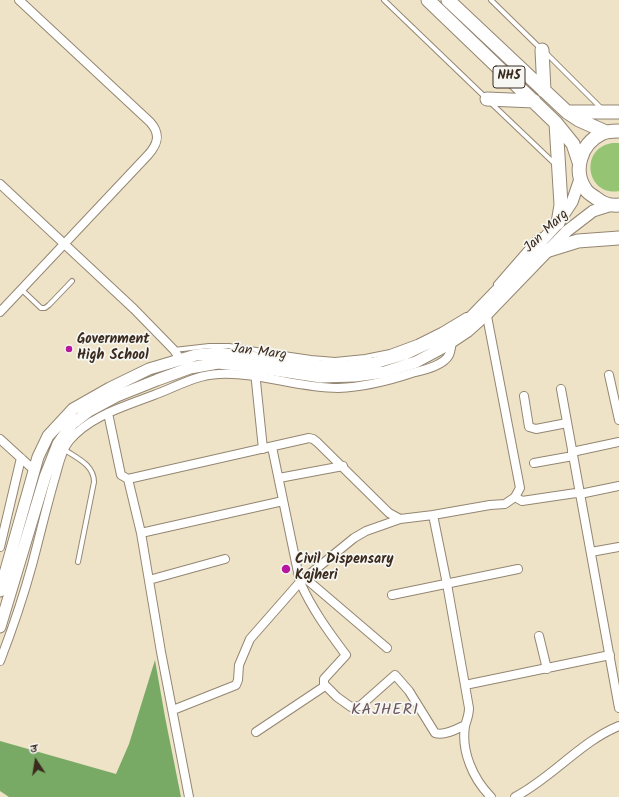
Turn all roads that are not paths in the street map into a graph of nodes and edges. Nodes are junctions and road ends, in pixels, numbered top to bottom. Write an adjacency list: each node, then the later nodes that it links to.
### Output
1 (19, 0): 23 (street)
2 (384, 0): 8 (lane)
3 (428, 0): 9 (highway, NH5 / NH5)
4 (448, 0): 7 (highway, NH5 / NH5)
5 (491, 0): 6 (lane)
6 (542, 50): 7 (highway); 11 (lane)
7 (544, 91): 10 (highway, NH5 / NH5)
8 (488, 99): 9 (highway); 17 (lane)
9 (534, 101): 13 (highway, NH5 / NH5)
10 (567, 112): 11 (highway); 15 (highway, NH5 / NH5)
11 (606, 112): 12 (highway)
12 (619, 112)
13 (556, 123): 16 (highway, NH5 / NH5); 17 (highway)
14 (619, 130): 15 (highway, NH5)
15 (606, 132): 16 (highway, NH5)
16 (579, 162): 18 (highway, NH5)
17 (558, 167): 21 (highway)
18 (580, 179): 20 (highway); 21 (main road, Jan Marg)
19 (0, 184): 23 (street)
20 (615, 205): 24 (main road, Jan Marg)
21 (554, 227): 27 (main road, Jan Marg)
22 (619, 238): 24 (highway)
23 (64, 245): 26 (street); 29 (street)
24 (549, 250): 27 (main road, Jan Marg)
25 (72, 281): 26 (lane)
26 (21, 290): 28 (street)
27 (483, 307): 29 (main road, Jan Marg); 30 (main road, Jan Marg); 51 (street)
28 (0, 312)
29 (177, 355): 46 (main road, Jan Marg)
30 (255, 371): 34 (street); 40 (street); 67 (main road, Jan Marg)
31 (609, 375): 35 (street)
32 (561, 389): 36 (street)
33 (524, 396): 36 (street)
34 (108, 413): 41 (street); 48 (street)
35 (619, 420)
36 (567, 423): 42 (street)
37 (0, 439): 43 (street)
38 (619, 442): 42 (street)
39 (272, 447): 40 (street); 45 (street); 47 (street)
40 (263, 449): 48 (street)
41 (64, 450): 60 (lane); 71 (street)
42 (573, 454): 44 (street); 50 (street)
43 (22, 458): 46 (street); 56 (street)
44 (534, 463)
45 (343, 466): 47 (street); 54 (street)
46 (34, 470): 65 (main road, Jan Marg)
47 (279, 478): 52 (street)
48 (128, 479): 55 (street)
49 (619, 486): 50 (street)
50 (580, 494): 51 (street); 58 (street)
51 (515, 497): 53 (street)
52 (283, 501): 55 (street); 63 (street)
53 (433, 515): 54 (street); 64 (street)
54 (400, 519): 63 (street)
55 (141, 533): 62 (street)
56 (0, 547)
57 (618, 547): 58 (street)
58 (591, 552): 70 (street)
59 (225, 559): 62 (street)
60 (78, 562)
61 (518, 569): 64 (street)
62 (149, 580): 76 (street)
63 (302, 580): 69 (street); 74 (street); 76 (street)
64 (447, 584): 66 (street); 73 (street)
65 (0, 591)
66 (392, 595)
67 (0, 627)
68 (539, 636): 72 (street)
69 (386, 648)
70 (610, 655): 72 (street); 75 (street)
71 (0, 661)
72 (546, 669): 73 (street)
73 (465, 685): 77 (street)
74 (325, 686): 77 (street); 79 (street)
75 (619, 708)
76 (173, 710): 80 (street)
77 (465, 725): 81 (street)
78 (619, 726): 82 (street)
79 (256, 732)
80 (189, 797)
81 (490, 797)
82 (516, 797)

